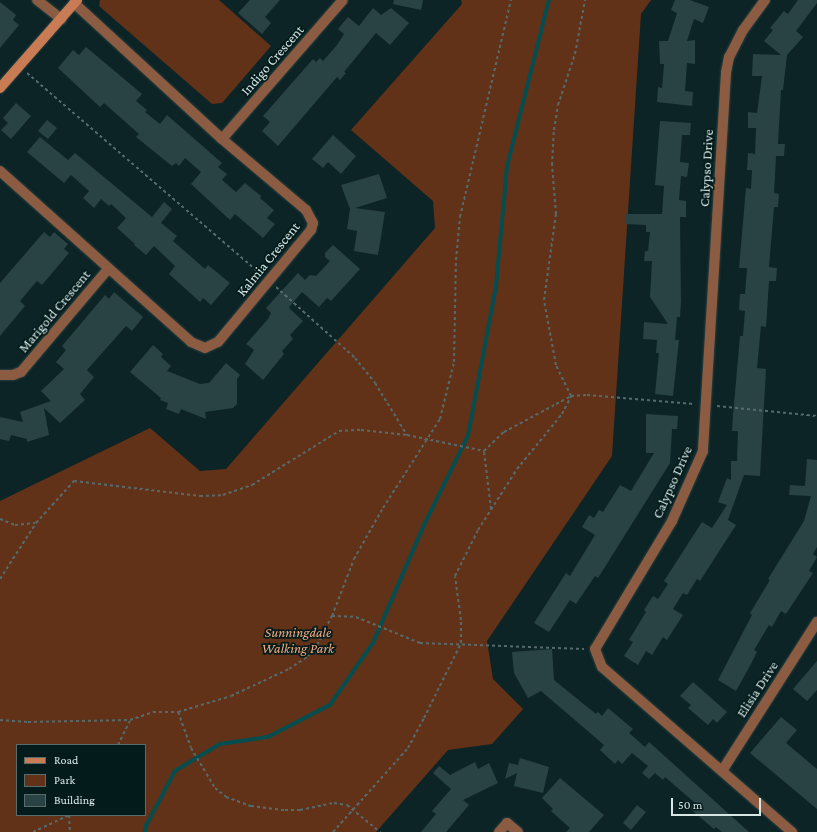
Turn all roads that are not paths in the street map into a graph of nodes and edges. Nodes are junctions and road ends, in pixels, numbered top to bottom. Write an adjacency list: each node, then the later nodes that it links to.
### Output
1 (37, 0): 5 (street)
2 (343, 0): 7 (street, Indigo Crescent)
3 (766, 0): 12 (street, Calypso Drive)
4 (76, 2): 5 (street); 7 (street, Kalmia Crescent)
5 (61, 19): 6 (street)
6 (0, 88)
7 (222, 139): 9 (street, Kalmia Crescent)
8 (0, 171): 9 (street, Kalmia Crescent)
9 (108, 269): 10 (street, Marigold Crescent)
10 (0, 375)
11 (817, 622): 12 (street, Elisia Drive)
12 (722, 771): 15 (street)
13 (499, 832): 14 (street)
14 (518, 832)
15 (792, 832)

